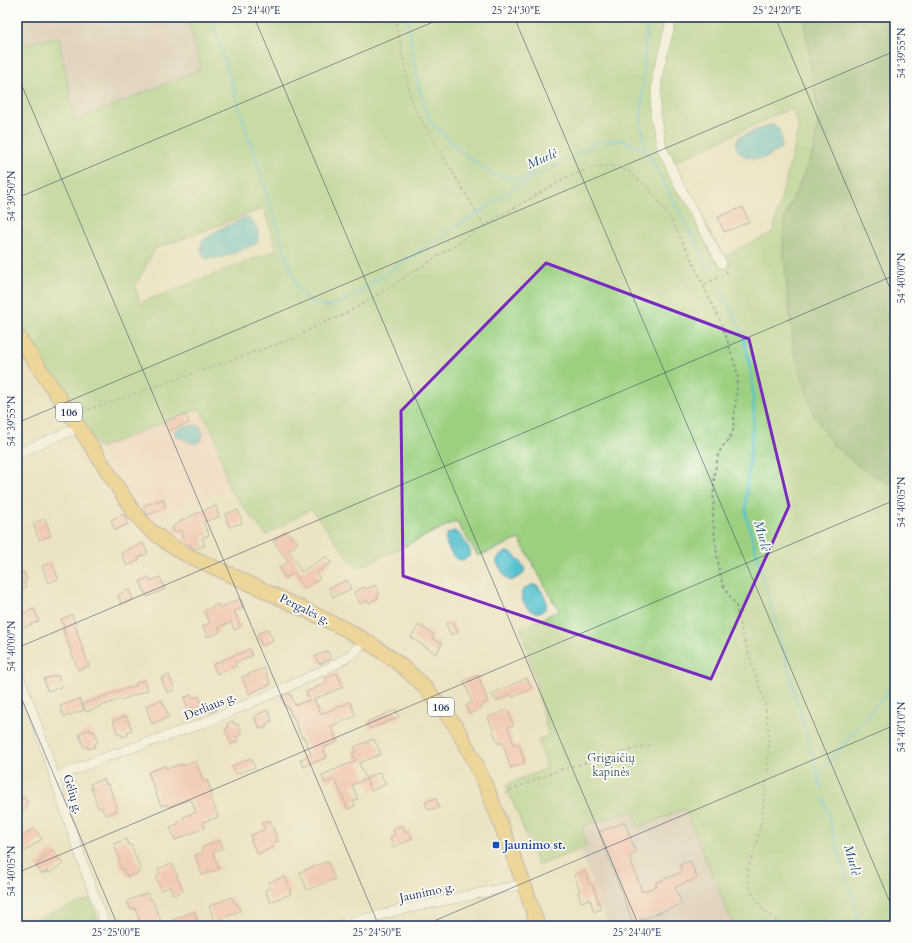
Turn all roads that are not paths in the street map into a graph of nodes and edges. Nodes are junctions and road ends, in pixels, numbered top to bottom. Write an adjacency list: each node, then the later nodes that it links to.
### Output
1 (672, 17): 2 (street)
2 (722, 264)
3 (17, 335): 4 (main road, Pergalės g. / 106)
4 (75, 421): 5 (street); 6 (main road, Pergalės g. / 106)
5 (17, 454)
6 (366, 641): 8 (street, Derliaus g.); 9 (main road, Pergalės g. / 106)
7 (17, 670): 8 (street, Gėlių g.)
8 (55, 778): 10 (street, Gėlių g.)
9 (524, 884): 11 (street, Jaunimo g.); 12 (main road, Pergalės g. / 106)
10 (106, 926)
11 (336, 926)
12 (538, 926)

